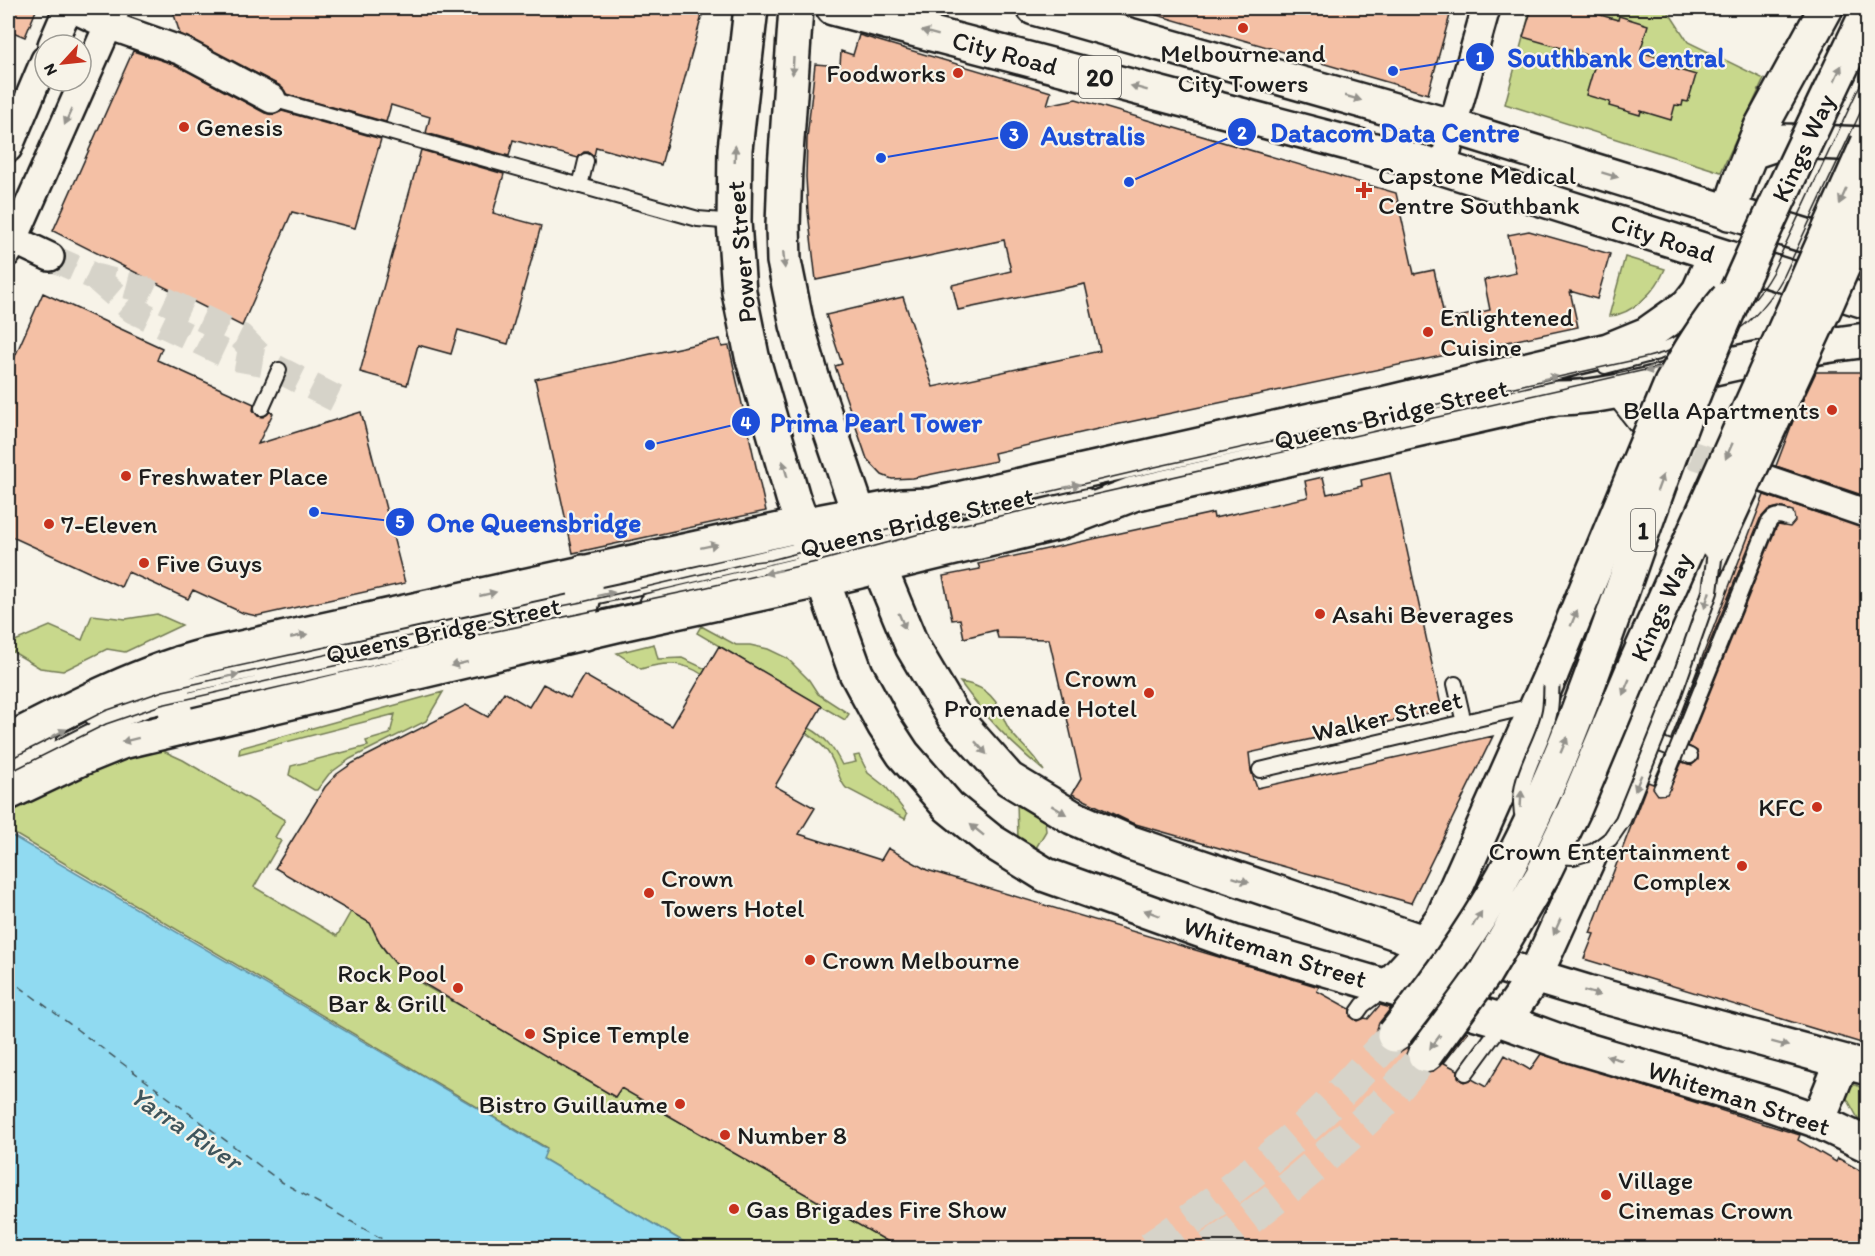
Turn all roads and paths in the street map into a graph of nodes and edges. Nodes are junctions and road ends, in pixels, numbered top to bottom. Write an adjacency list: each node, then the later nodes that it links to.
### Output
1 (70, 8): 9 (street); 10 (street)
2 (751, 8): 23 (main road, Power Street, one-way to 2)
3 (796, 8): 41 (main road, Power Street, one-way to 41)
4 (833, 8): 19 (main road, City Road / 20, one-way to 4)
5 (1034, 8): 14 (main road, City Road / 20, one-way to 14)
6 (1486, 8): 14 (street)
7 (1826, 8): 17 (main road, Kings Way)
8 (1868, 10): 27 (main road, Kings Way / 1, one-way to 8, bridge)
9 (112, 16): 12 (street); 24 (street, one-way to 24)
10 (58, 33)
11 (33, 85): 13 (street)
12 (272, 99): 20 (lane)
13 (14, 124): 16 (street)
14 (1454, 127): 19 (street); 22 (main road, City Road / 20, one-way to 22)
15 (1868, 143): 17 (main road); 65 (main road, Kings Way / 1, one-way to 65, bridge)
16 (8, 148)
17 (1752, 152): 22 (main road, Kings Way)
18 (586, 161): 20 (lane)
19 (1443, 168): 25 (main road, City Road / 20)
20 (580, 186): 23 (lane)
21 (1868, 209): 42 (main road, Kings Way, bridge)
22 (1729, 213): 25 (main road, Queens Bridge Street); 27 (main road, City Road / 20)
23 (734, 222): 43 (main road, Power Street, one-way to 23)
24 (10, 242): 28 (street)
25 (1715, 255): 27 (main road, City Road / 20); 41 (main road, Queens Bridge Street)
26 (1868, 255): 27 (main road, City Road / 20); 29 (main road)
27 (1767, 256): 29 (main road, City Road / 20); 36 (lane, Queens Bridge Street); 46 (main road, Kings Way, one-way to 27, bridge); 64 (main road, Kings Way / 1, one-way to 27, bridge)
28 (50, 257)
29 (1836, 293): 30 (main road, City Road / 20); 32 (main road)
30 (1868, 302)
31 (1868, 340): 32 (main road, Queens Bridge Street)
32 (1779, 354): 33 (main road, Queens Bridge Street)
33 (1710, 369): 36 (main road, Queens Bridge Street); 41 (lane, Queens Bridge Street, one-way to 41)
34 (279, 370): 37 (lane)
35 (1566, 374): 41 (lane, Queens Bridge Street, one-way to 35)
36 (1599, 381): 41 (main road, Queens Bridge Street)
37 (262, 408)
38 (1763, 478): 39 (street)
39 (1868, 514)
40 (1787, 518): 57 (lane, bridge)
41 (868, 541): 43 (main road, Queens Bridge Street); 43 (main road, Queens Bridge Street); 59 (main road, one-way to 59)
42 (1716, 543): 52 (lane, one-way to 52, bridge); 60 (main road, Kings Way, one-way to 60, bridge)
43 (813, 554): 44 (lane, Queens Bridge Street, one-way to 44); 45 (main road, Queens Bridge Street); 45 (main road, Queens Bridge Street, one-way to 43); 61 (main road, Whiteman Street, one-way to 43)
44 (637, 604)
45 (584, 607): 48 (main road, Queens Bridge Street, one-way to 45); 48 (main road, Queens Bridge Street, one-way to 48)
46 (1552, 672): 52 (lane, one-way to 46, bridge); 59 (main road, Kings Way)
47 (1455, 684): 50 (lane)
48 (177, 695): 51 (main road, Queens Bridge Street); 54 (lane, Queens Bridge Street, one-way to 48); 56 (lane, Queens Bridge Street); 58 (main road, Queens Bridge Street, one-way to 58)
49 (1524, 708): 50 (lane, Walker Street)
50 (1464, 723): 55 (lane, Walker Street)
51 (8, 741)
52 (1655, 742): 53 (lane)
53 (1690, 756)
54 (8, 760)
55 (1260, 770)
56 (8, 774)
57 (1662, 787)
58 (8, 793)
59 (1426, 943): 60 (main road); 61 (main road, Kings Way)
60 (1535, 976): 63 (main road, Kings Way); 66 (main road, one-way to 66)
61 (1388, 987): 62 (lane); 63 (main road, Whiteman Street)
62 (1358, 1012)
63 (1504, 1021): 67 (lane); 68 (main road, Whiteman Street, one-way to 63)
64 (1394, 1035)
65 (1425, 1055)
66 (1855, 1065): 68 (main road)
67 (1466, 1073)
68 (1818, 1121): 69 (main road, Whiteman Street)
69 (1868, 1145)

